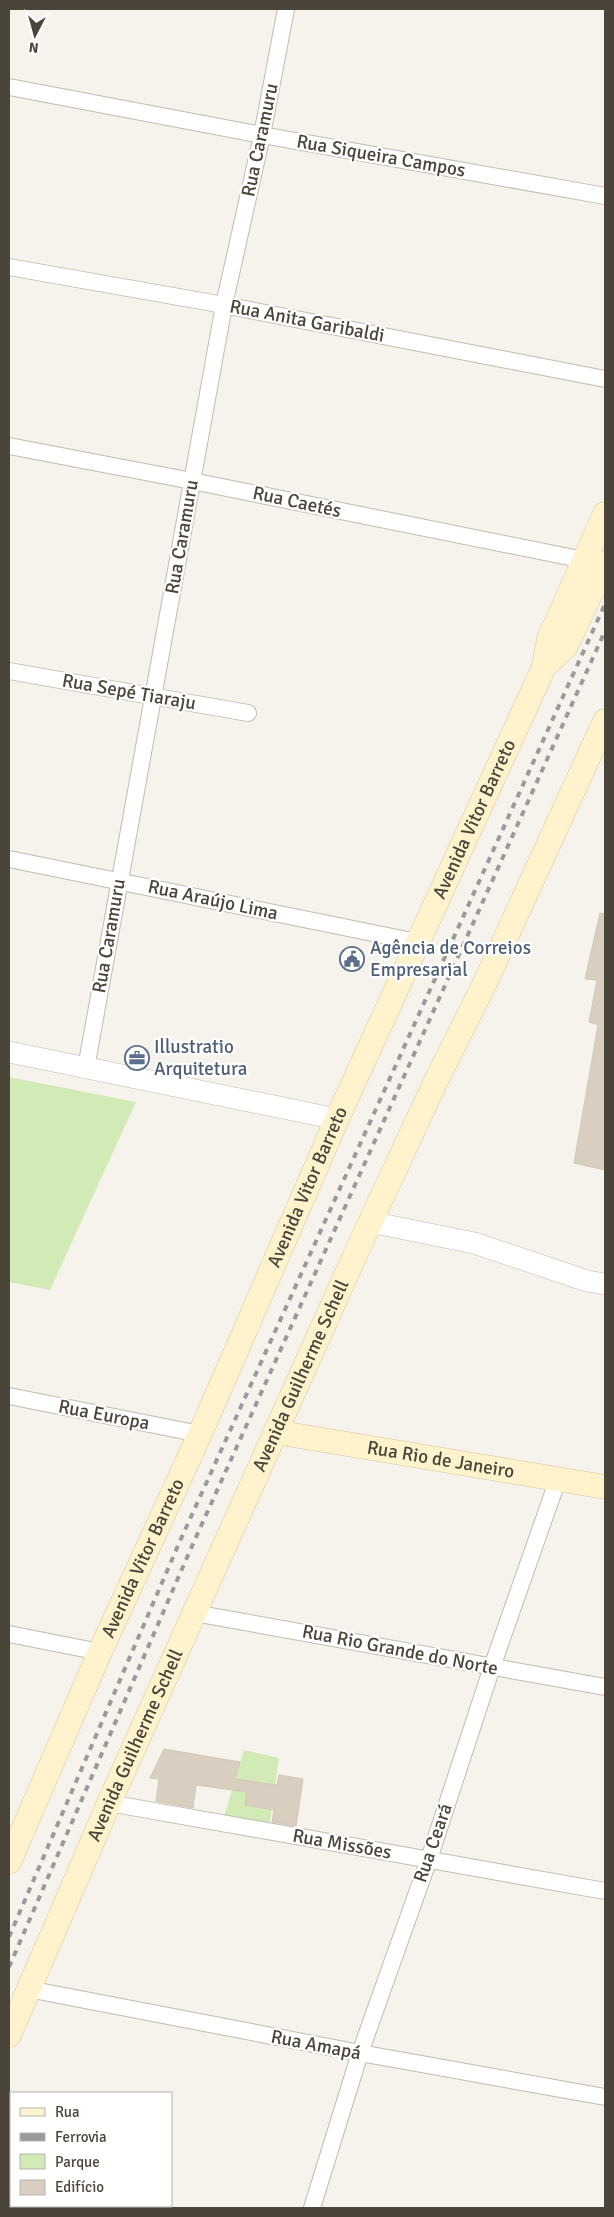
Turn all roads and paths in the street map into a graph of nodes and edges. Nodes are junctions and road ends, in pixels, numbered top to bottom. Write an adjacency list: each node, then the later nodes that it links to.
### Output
1 (286, 9): 3 (street, Rua Caramuru)
2 (9, 87): 3 (street, Rua Siqueira Campos)
3 (262, 135): 4 (street, Rua Siqueira Campos); 6 (street, Rua Caramuru)
4 (605, 196)
5 (9, 267): 6 (street, Rua Anita Garibaldi)
6 (224, 305): 7 (street, Rua Anita Garibaldi); 9 (street, Rua Caramuru)
7 (605, 379)
8 (9, 446): 9 (street, Rua Caetés)
9 (192, 480): 11 (street, Rua Caetés); 13 (street, Rua Caramuru)
10 (605, 514): 11 (main road)
11 (594, 562): 18 (main road, Avenida Vitor Barreto)
12 (9, 671): 13 (street, Rua Sepé Tiaraju)
13 (153, 696): 14 (street, Rua Sepé Tiaraju); 17 (street, Rua Caramuru)
14 (248, 713)
15 (605, 721): 22 (main road, Avenida Guilherme Schell)
16 (9, 859): 17 (street, Rua Araújo Lima)
17 (119, 881): 18 (street, Rua Araújo Lima); 20 (street, Rua Caramuru)
18 (417, 942): 21 (main road, Avenida Vitor Barreto)
19 (9, 1052): 20 (street)
20 (86, 1068): 21 (street)
21 (337, 1119): 26 (main road, Avenida Vitor Barreto)
22 (370, 1222): 23 (street); 25 (main road, Avenida Guilherme Schell)
23 (605, 1284)
24 (9, 1396): 26 (street, Rua Europa)
25 (275, 1432): 27 (main road, Rua Rio de Janeiro); 29 (main road, Avenida Guilherme Schell)
26 (200, 1434): 31 (main road, Avenida Vitor Barreto)
27 (558, 1479): 28 (main road, Rua Rio de Janeiro); 32 (street, Rua Ceará)
28 (605, 1487)
29 (194, 1613): 32 (street, Rua Rio Grande do Norte); 34 (main road, Avenida Guilherme Schell)
30 (9, 1634): 31 (street)
31 (100, 1652): 35 (main road, Avenida Vitor Barreto)
32 (492, 1667): 33 (street, Rua Rio Grande do Norte); 36 (street, Rua Ceará)
33 (605, 1687)
34 (109, 1803): 36 (street, Rua Missões); 38 (main road, Avenida Guilherme Schell)
35 (12, 1848)
36 (429, 1859): 37 (street, Rua Missões); 40 (street, Rua Ceará)
37 (605, 1891)
38 (28, 1989): 39 (main road, Avenida Guilherme Schell); 40 (street, Rua Amapá)
39 (9, 2035)
40 (360, 2053): 41 (street, Rua Amapá); 42 (street, Rua Ceará)
41 (605, 2097)
42 (312, 2208)

